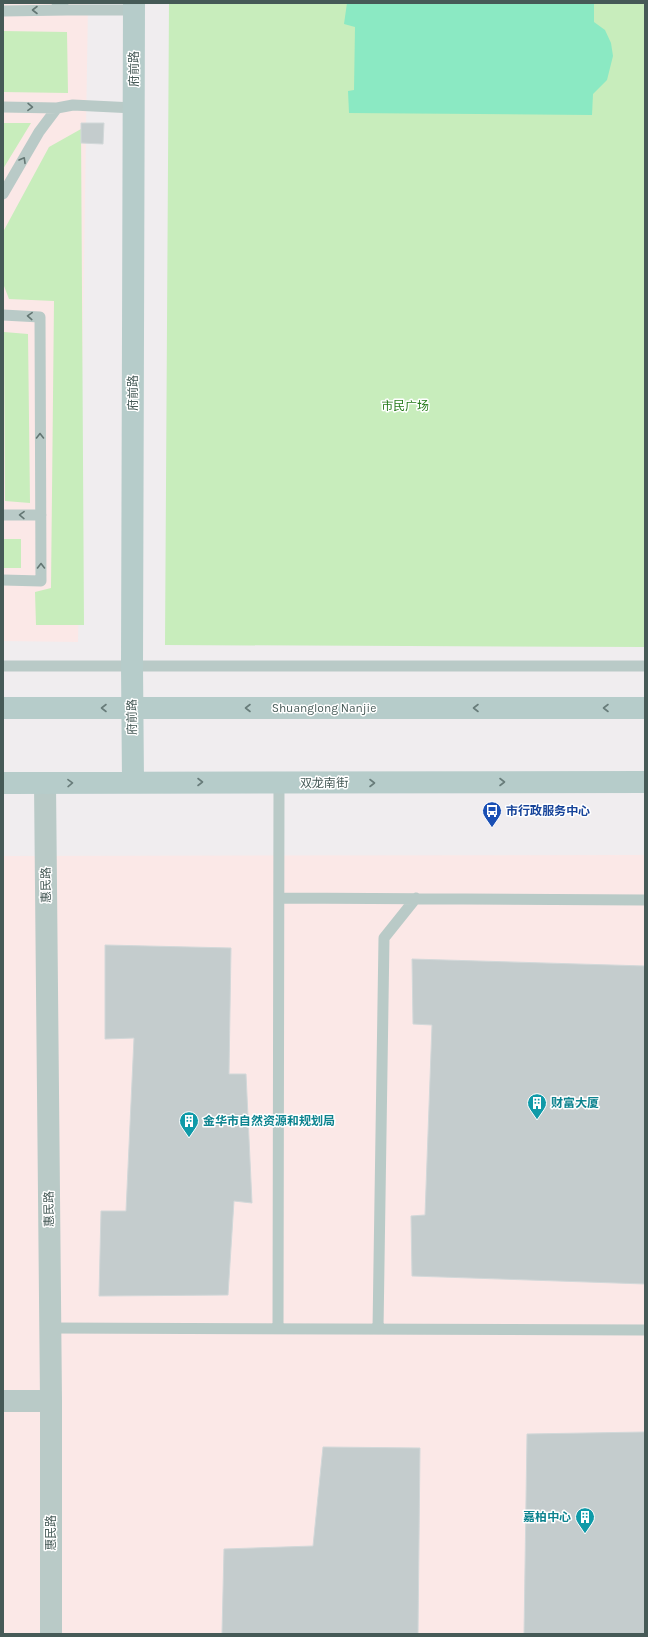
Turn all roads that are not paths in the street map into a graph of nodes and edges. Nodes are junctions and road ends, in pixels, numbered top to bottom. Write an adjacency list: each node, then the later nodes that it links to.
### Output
1 (57, 3): 3 (lane)
2 (134, 6): 3 (lane); 7 (main road, 府前路)
3 (67, 10): 4 (lane, one-way to 4)
4 (3, 11)
5 (3, 107): 6 (lane, one-way to 6)
6 (57, 108): 7 (lane); 8 (lane, one-way to 6)
7 (134, 108): 14 (main road, 府前路)
8 (3, 194)
9 (3, 315): 11 (lane, one-way to 9)
10 (3, 515): 11 (lane, one-way to 10)
11 (41, 515): 12 (lane, one-way to 11)
12 (3, 580)
13 (3, 666): 14 (lane)
14 (132, 666): 15 (lane); 17 (main road, 府前路)
15 (645, 666)
16 (3, 708): 17 (main road, Shuanglong Nanjie, one-way to 16)
17 (132, 708): 18 (main road, Shuanglong Nanjie, one-way to 17); 19 (main road, 府前路)
18 (645, 708)
19 (133, 782): 22 (main road, 双龙南街, one-way to 19); 23 (main road, 双龙南街, one-way to 23)
20 (645, 782): 23 (main road, 双龙南街, one-way to 20)
21 (3, 783): 22 (main road, 双龙南街)
22 (45, 783): 27 (street, 惠民路)
23 (279, 783): 24 (lane)
24 (279, 898): 25 (lane); 28 (lane)
25 (416, 898): 26 (lane); 29 (lane)
26 (645, 900)
27 (51, 1328): 28 (lane); 32 (street, 惠民路)
28 (278, 1329): 29 (lane)
29 (378, 1329): 30 (lane)
30 (645, 1330)
31 (3, 1401): 32 (street)
32 (51, 1401): 33 (street, 惠民路)
33 (50, 1634)

